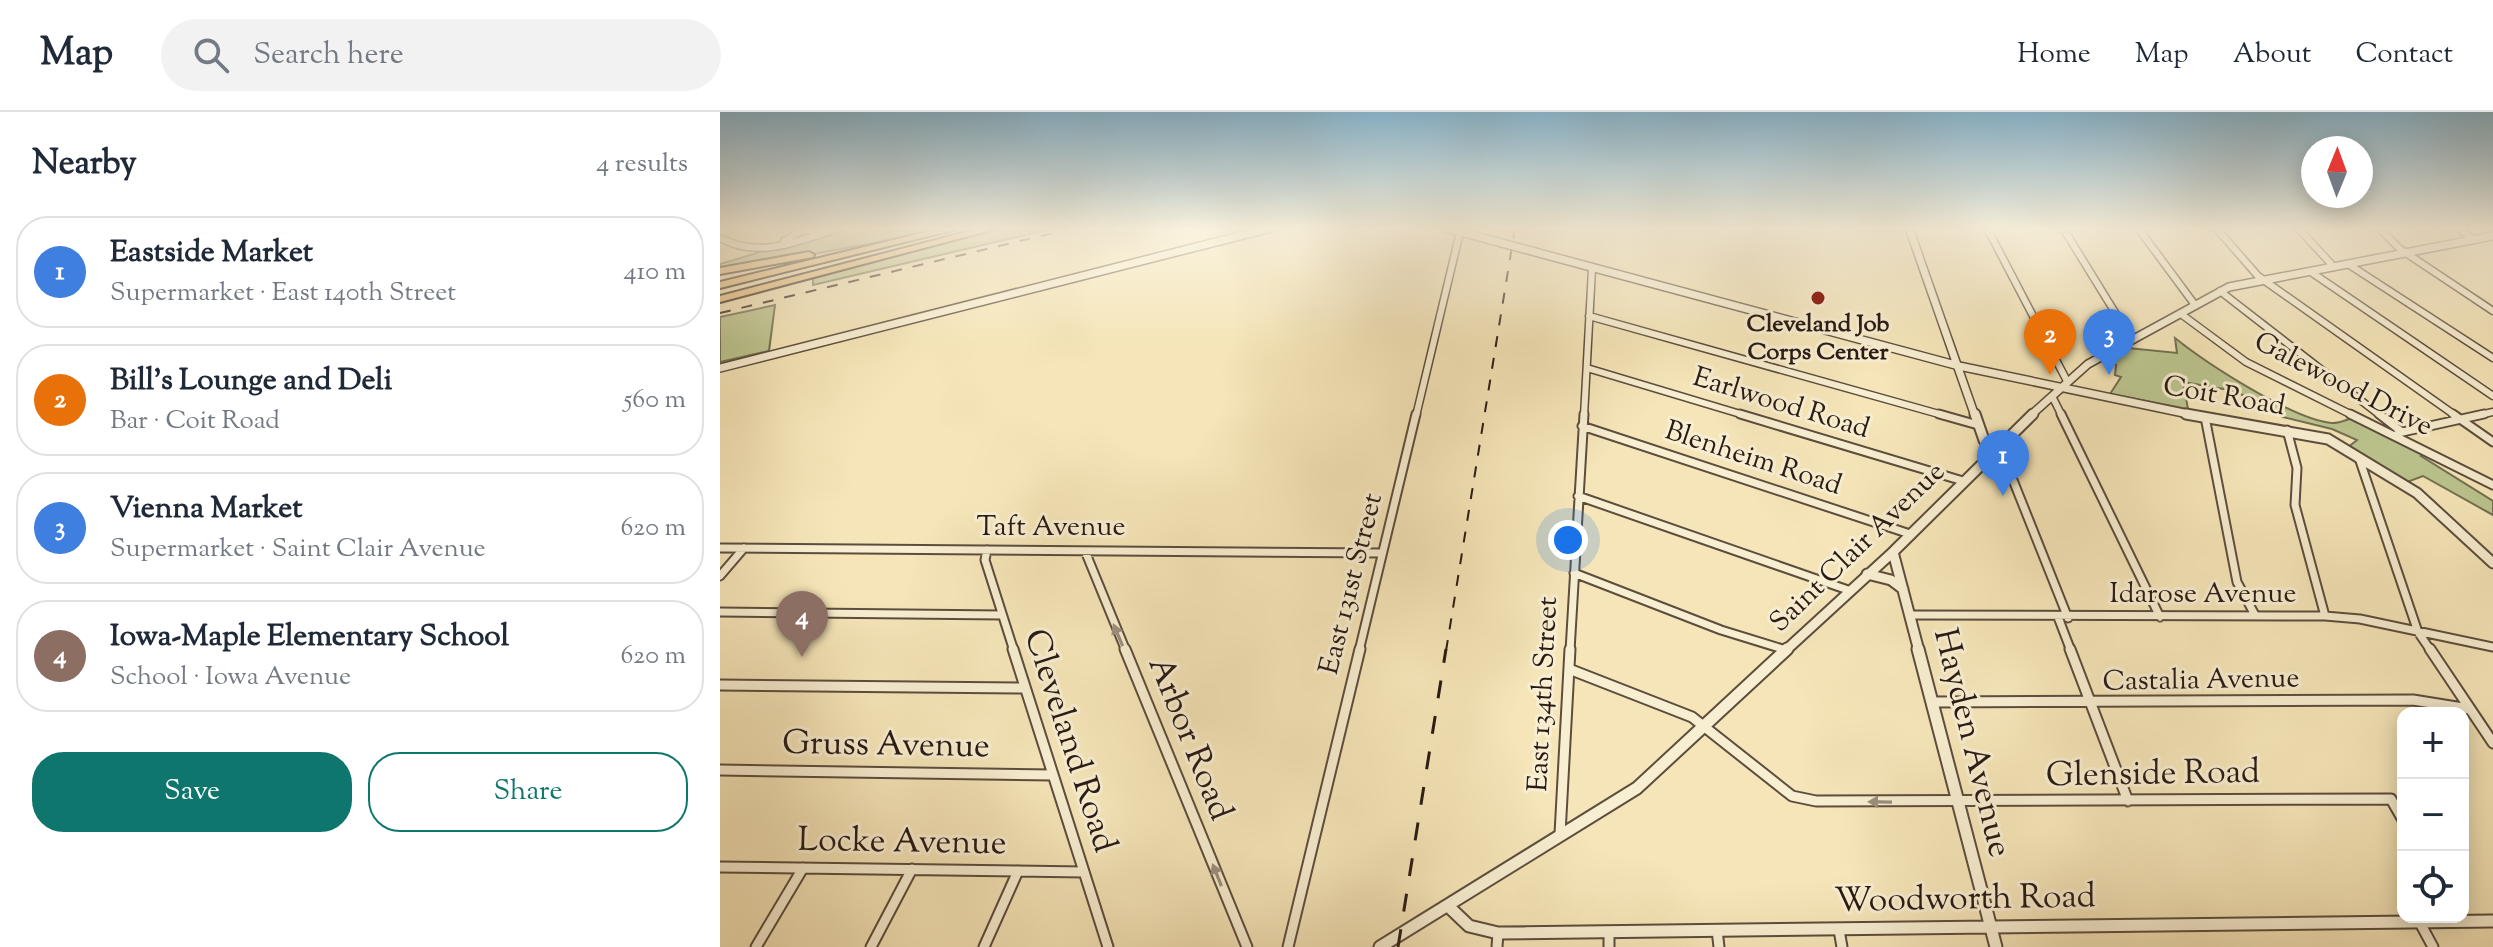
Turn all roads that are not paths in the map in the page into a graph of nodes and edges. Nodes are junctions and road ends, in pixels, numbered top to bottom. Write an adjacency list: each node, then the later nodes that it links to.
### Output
1 (742, 267): 17 (highway)
2 (794, 267): 20 (highway)
3 (823, 267): 22 (highway)
4 (844, 267): 23 (highway)
5 (1119, 267): 28 (street)
6 (1452, 267): 57 (street, East 131st Street)
7 (1585, 267): 16 (street, Coit Road)
8 (1923, 267): 31 (street)
9 (2006, 267): 34 (street)
10 (2087, 267): 29 (street)
11 (2167, 267): 24 (street)
12 (2252, 267): 19 (street)
13 (2334, 267): 18 (street, Saint Clair Avenue)
14 (2353, 267): 30 (street)
15 (2428, 267): 25 (street)
16 (1592, 269): 27 (street, East 134th Street); 31 (street, Coit Road)
17 (720, 271)
18 (2311, 272): 19 (street, Saint Clair Avenue); 36 (street)
19 (2264, 280): 21 (street, Saint Clair Avenue); 39 (street)
20 (720, 285)
21 (2220, 291): 24 (street, Saint Clair Avenue); 43 (street)
22 (720, 292)
23 (720, 299)
24 (2195, 305): 26 (street, Saint Clair Avenue)
25 (2493, 311)
26 (2181, 314): 29 (street, Saint Clair Avenue); 44 (street, Galewood Drive)
27 (1589, 316): 33 (street, East 134th Street); 40 (street)
28 (919, 318): 32 (street); 32 (street)
29 (2132, 340): 34 (street, Saint Clair Avenue)
30 (2493, 358)
31 (1959, 366): 34 (street, Coit Road); 40 (street)
32 (720, 367)
33 (1587, 368): 41 (street, East 134th Street); 48 (street, Earlwood Road)
34 (2064, 385): 35 (street, Saint Clair Avenue); 38 (street, Coit Road)
35 (2052, 396): 46 (street, Saint Clair Avenue); 69 (street)
36 (2493, 396)
37 (2493, 412): 39 (street)
38 (2205, 417): 42 (street, Coit Road); 67 (street)
39 (2461, 419): 43 (street); 45 (street)
40 (1978, 425): 46 (street)
41 (1582, 426): 50 (street, East 134th Street); 51 (street, Blenheim Road)
42 (2287, 430): 47 (street, Coit Road); 68 (street)
43 (2402, 432): 44 (street)
44 (2391, 435): 49 (street, Galewood Drive)
45 (2493, 442)
46 (1995, 448): 48 (street, Saint Clair Avenue); 70 (street)
47 (2358, 456): 58 (street, Coit Road); 71 (street)
48 (1963, 481): 51 (street, Saint Clair Avenue)
49 (2493, 485)
50 (1578, 496): 59 (street, East 134th Street); 63 (street)
51 (1910, 534): 56 (street, Saint Clair Avenue)
52 (720, 548): 53 (street, Taft Avenue)
53 (744, 548): 54 (street, Taft Avenue); 61 (street)
54 (987, 550): 55 (street, Taft Avenue); 65 (street, Cleveland Road)
55 (1085, 551): 57 (street, Taft Avenue); 109 (street, Arbor Road, one-way to 55)
56 (1893, 552): 60 (street, Saint Clair Avenue); 62 (street, Hayden Avenue)
57 (1382, 553): 110 (street, East 131st Street)
58 (2493, 563)
59 (1574, 573): 73 (street); 74 (street, East 134th Street)
60 (1867, 574): 62 (street); 63 (street, Saint Clair Avenue)
61 (720, 576)
62 (1903, 589): 66 (street, Hayden Avenue)
63 (1848, 590): 73 (street, Saint Clair Avenue)
64 (720, 612): 65 (street)
65 (1002, 615): 76 (street, Cleveland Road)
66 (1910, 615): 70 (street, Idarose Avenue); 77 (street, Hayden Avenue)
67 (2255, 615): 68 (street, Idarose Avenue); 69 (street, Idarose Avenue)
68 (2325, 616): 71 (street, Idarose Avenue)
69 (2160, 617): 70 (street, Idarose Avenue)
70 (2063, 618): 78 (street)
71 (2418, 632): 72 (street, Idarose Avenue); 80 (street)
72 (2493, 647)
73 (1786, 650): 82 (street, Saint Clair Avenue)
74 (1569, 669): 82 (street, Glenside Road); 89 (street, East 134th Street)
75 (720, 685): 76 (street)
76 (1024, 688): 85 (street, Cleveland Road)
77 (1932, 702): 78 (street, Castalia Avenue); 87 (street, Hayden Avenue)
78 (2091, 704): 79 (street, Castalia Avenue); 86 (street)
79 (2457, 707)
80 (2468, 707)
81 (2469, 709): 83 (street)
82 (1703, 725): 87 (street, Glenside Road, one-way to 82); 89 (street, Saint Clair Avenue)
83 (2493, 743)
84 (720, 770): 85 (street, Gruss Avenue)
85 (1052, 775): 94 (street, Cleveland Road)
86 (2128, 801): 87 (street, Glenside Road); 88 (street, Glenside Road)
87 (1958, 803): 100 (street, Hayden Avenue)
88 (2397, 810)
89 (1560, 834): 95 (street, Saint Clair Avenue)
90 (720, 867): 91 (street, Locke Avenue)
91 (803, 868): 92 (street, Locke Avenue); 105 (street)
92 (912, 869): 93 (street, Locke Avenue); 106 (street)
93 (1018, 871): 94 (street, Locke Avenue); 107 (street)
94 (1084, 872): 108 (street, Cleveland Road)
95 (1448, 906): 104 (street, Woodworth Road); 111 (street, Saint Clair Avenue)
96 (2469, 920): 98 (street, Woodworth Road)
97 (2397, 921): 100 (street, Woodworth Road)
98 (2493, 921)
99 (2420, 923): 116 (street)
100 (1991, 928): 102 (street, Woodworth Road); 115 (street, Hayden Avenue)
101 (1717, 930): 102 (street, Woodworth Road); 103 (street, Woodworth Road); 113 (street)
102 (1839, 930): 114 (street)
103 (1609, 932): 104 (street, Woodworth Road); 112 (street)
104 (1497, 940)
105 (756, 947)
106 (871, 947)
107 (984, 947)
108 (1108, 947)
109 (1247, 947)
110 (1288, 947)
111 (1380, 947)
112 (1609, 947)
113 (1719, 947)
114 (1842, 947)
115 (1996, 947)
116 (2433, 947)

